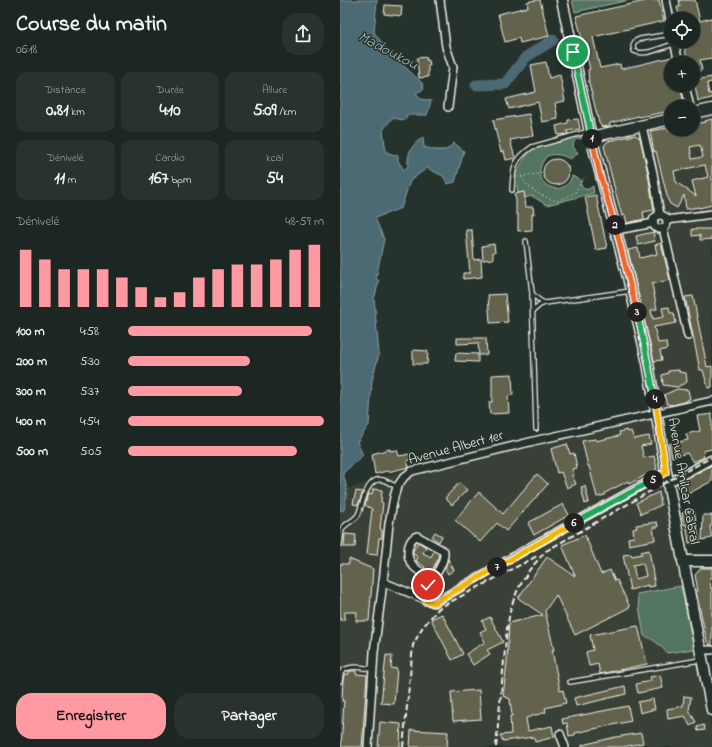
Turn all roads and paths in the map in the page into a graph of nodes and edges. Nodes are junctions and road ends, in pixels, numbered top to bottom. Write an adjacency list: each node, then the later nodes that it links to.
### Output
1 (440, 0): 7 (street)
2 (562, 0): 12 (main road, Avenue Amilcar Cabral)
3 (666, 0): 4 (street)
4 (668, 12)
5 (664, 35): 6 (lane)
6 (664, 46)
7 (448, 107)
8 (712, 110): 9 (main road)
9 (700, 112)
10 (664, 120): 11 (main road)
11 (642, 126): 12 (main road); 19 (street)
12 (591, 134): 15 (lane); 23 (main road, Avenue Amilcar Cabral)
13 (543, 172): 16 (path)
14 (587, 176): 16 (path)
15 (513, 177): 16 (path); 17 (lane)
16 (522, 177)
17 (512, 190)
18 (712, 214): 20 (street)
19 (660, 215): 20 (street); 21 (street)
20 (667, 220): 22 (street)
21 (654, 223): 22 (street); 23 (street)
22 (663, 228): 29 (street)
23 (617, 230): 25 (main road, Avenue Amilcar Cabral)
24 (526, 241): 26 (lane)
25 (632, 291): 27 (lane); 31 (main road, Avenue Amilcar Cabral)
26 (532, 293): 27 (lane); 28 (lane)
27 (545, 303): 28 (lane)
28 (533, 312): 32 (lane)
29 (688, 336)
30 (712, 401): 31 (street, Avenue Albert 1er)
31 (657, 413): 34 (main road, Avenue Amilcar Cabral); 36 (street, Avenue Albert 1er)
32 (536, 429)
33 (712, 459): 35 (street)
34 (666, 472): 35 (main road, Avenue Amilcar Cabral); 42 (street)
35 (668, 483): 38 (main road, Avenue Amilcar Cabral)
36 (398, 488): 37 (lane); 41 (street, Avenue Albert 1er)
37 (340, 544)
38 (683, 561): 39 (main road); 44 (main road, Avenue Amilcar Cabral)
39 (712, 561)
40 (428, 576): 40 (street); 42 (street)
41 (383, 582): 42 (street); 45 (street, Avenue Albert 1er)
42 (426, 601)
43 (712, 650): 44 (street)
44 (700, 655): 47 (lane); 48 (main road, Avenue Amilcar Cabral)
45 (373, 669): 46 (lane); 50 (street, Avenue Albert 1er)
46 (340, 681)
47 (570, 682)
48 (712, 710)
49 (560, 734): 51 (street)
50 (368, 747)
51 (565, 747)

